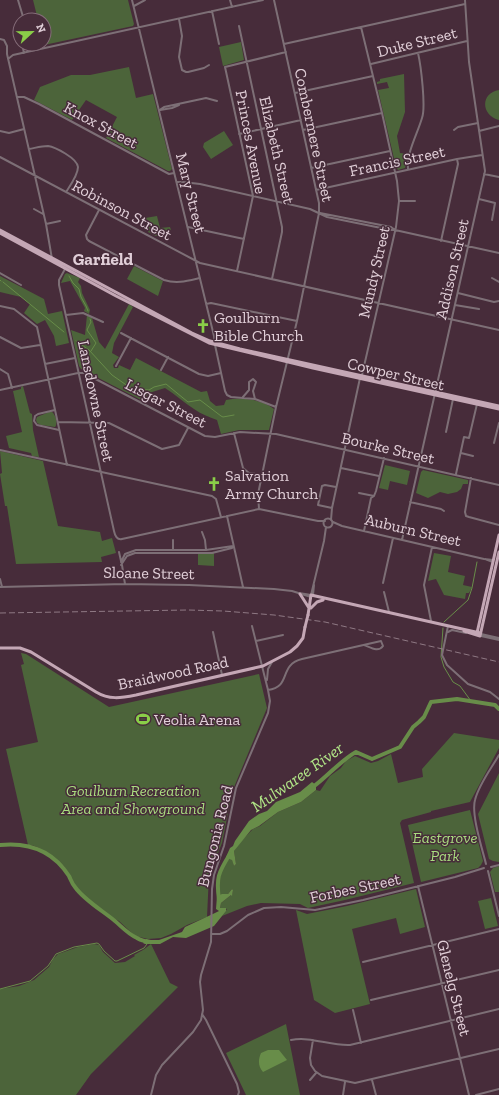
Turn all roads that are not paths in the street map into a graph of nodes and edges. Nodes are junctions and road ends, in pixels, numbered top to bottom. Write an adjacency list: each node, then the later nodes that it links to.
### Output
1 (18, 0): 11 (street)
2 (132, 0): 9 (street, Mary Street)
3 (145, 0): 9 (street)
4 (230, 0): 10 (street)
5 (263, 0): 10 (street)
6 (274, 0): 20 (street, Combermere Street)
7 (465, 0): 8 (street, Addison Street)
8 (465, 4): 15 (street); 18 (street, Addison Street)
9 (134, 6): 16 (street, Mary Street)
10 (232, 7): 12 (street)
11 (22, 12)
12 (212, 12): 13 (street); 19 (street)
13 (179, 18): 16 (street); 27 (street)
14 (238, 26): 25 (street, Elizabeth Street)
15 (360, 27): 20 (street); 26 (street, Mundy Street)
16 (139, 28): 22 (street); 32 (street, Mary Street)
17 (0, 39): 24 (street)
18 (468, 41): 23 (street, Duke Street); 35 (street, Addison Street)
19 (219, 44)
20 (284, 44): 21 (street, Combermere Street)
21 (286, 52): 25 (street); 29 (street, Combermere Street)
22 (24, 53): 24 (street)
23 (418, 53): 26 (street, Duke Street); 50 (street)
24 (8, 59): 30 (street)
25 (246, 61): 38 (street, Elizabeth Street); 43 (street, Princes Avenue)
26 (371, 64): 28 (street, Mundy Street)
27 (209, 65)
28 (374, 76): 29 (street); 33 (street, Mundy Street)
29 (295, 93): 34 (street, Combermere Street)
30 (17, 97): 37 (street); 51 (street, Knox Street)
31 (217, 101): 32 (street)
32 (160, 110): 51 (street, Mary Street)
33 (382, 113): 39 (street); 45 (street, Mundy Street)
34 (301, 120): 38 (street); 39 (street, Combermere Street)
35 (478, 123): 40 (street); 42 (street, Addison Street)
36 (499, 126): 42 (street)
37 (24, 129): 41 (street); 44 (street)
38 (260, 129): 43 (street); 63 (street, Elizabeth Street)
39 (303, 130): 49 (street, Combermere Street)
40 (454, 130)
41 (0, 131)
42 (479, 131): 46 (street, Addison Street)
43 (239, 134): 61 (street, Princes Avenue)
44 (29, 149): 54 (street); 60 (street)
45 (390, 150): 49 (street); 52 (street, Mundy Street)
46 (482, 155): 48 (street, Francis Street); 53 (street, Addison Street)
47 (0, 157): 54 (street, Robinson Street)
48 (457, 159): 50 (street, Francis Street); 78 (street)
49 (311, 168): 59 (street, Combermere Street)
50 (408, 169): 52 (street, Francis Street)
51 (175, 173): 57 (street, Mary Street)
52 (395, 173): 59 (street, Francis Street); 64 (street, Mundy Street)
53 (484, 174): 55 (street); 62 (street, Addison Street)
54 (34, 176): 56 (street, Robinson Street); 58 (street)
55 (499, 177)
56 (46, 182): 58 (street); 60 (street, Robinson Street)
57 (177, 182): 61 (street); 73 (street, Mary Street)
58 (37, 187): 69 (street)
59 (316, 190): 68 (street, Combermere Street)
60 (66, 192): 67 (street, Robinson Street)
61 (253, 196): 63 (street); 77 (street, Princes Avenue)
62 (478, 199): 70 (street); 79 (street, Addison Street)
63 (277, 201): 68 (street); 88 (street, Elizabeth Street)
64 (399, 201): 65 (street); 75 (street, Mundy Street)
65 (414, 201)
66 (34, 209): 69 (street)
67 (99, 210): 82 (street, Robinson Street); 86 (street)
68 (319, 213): 75 (street); 91 (street, Combermere Street)
69 (43, 214): 72 (street)
70 (492, 220)
71 (60, 221): 72 (street)
72 (46, 224): 81 (street)
73 (188, 227): 77 (street); 82 (street, Mary Street)
74 (0, 230): 81 (main road)
75 (395, 230): 78 (street); 94 (street, Mundy Street)
76 (0, 233): 81 (main road)
77 (244, 239): 84 (street, Princes Avenue)
78 (440, 240): 79 (street)
79 (468, 247): 80 (street); 92 (street, Addison Street)
80 (499, 253)
81 (52, 260): 83 (main road); 107 (main road)
82 (196, 261): 84 (street, Robinson Street); 86 (street, Mary Street)
83 (65, 269): 99 (street, Lansdowne Street); 107 (main road)
84 (237, 271): 88 (street, Robinson Street)
85 (0, 273): 90 (street)
86 (200, 278): 95 (street, Mary Street)
87 (492, 278): 89 (street)
88 (272, 279): 91 (street, Robinson Street)
89 (499, 282)
90 (22, 284)
91 (304, 286): 94 (street, Robinson Street); 101 (street, Combermere Street)
92 (458, 293): 93 (street); 96 (street, Addison Street)
93 (499, 301)
94 (378, 303): 100 (street, Robinson Street); 118 (street, Mundy Street)
95 (206, 304): 101 (street); 107 (street, Mary Street)
96 (455, 305): 98 (street); 100 (street, Addison Street)
97 (0, 306): 108 (street)
98 (479, 309)
99 (66, 316): 102 (street); 110 (street, Lansdowne Street)
100 (452, 320): 103 (street, Robinson Street); 122 (street, Addison Street)
101 (297, 321): 111 (street, Combermere Street)
102 (103, 322)
103 (499, 330)
104 (121, 333): 106 (street)
105 (0, 337): 108 (street)
106 (130, 338): 109 (street); 113 (street)
107 (215, 344): 111 (main road, Cowper Street); 117 (street, Mary Street)
108 (40, 345): 112 (street)
109 (168, 357): 115 (street); 117 (street)
110 (75, 358): 112 (street); 116 (street, Lansdowne Street)
111 (288, 361): 118 (main road, Cowper Street); 127 (street, Combermere Street)
112 (45, 364): 119 (street)
113 (116, 366)
114 (0, 369): 120 (street)
115 (161, 370)
116 (78, 373): 119 (street); 131 (street, Lansdowne Street); 133 (street, Lisgar Street)
117 (221, 373): 123 (street, Mary Street)
118 (361, 377): 122 (main road, Cowper Street); 139 (street, Mundy Street)
119 (48, 379): 120 (street); 129 (street)
120 (12, 388): 121 (street)
121 (0, 390)
122 (435, 393): 124 (main road, Cowper Street); 128 (main road, Cowper Street); 145 (street, Addison Street)
123 (243, 398): 125 (street); 125 (street)
124 (454, 399): 126 (main road, Cowper Street); 135 (street)
125 (255, 400): 127 (street)
126 (477, 404): 128 (main road, Cowper Street); 141 (street)
127 (276, 407): 137 (street, Combermere Street)
128 (499, 408)
129 (55, 410): 130 (street); 134 (street)
130 (58, 422): 131 (street); 134 (street)
131 (90, 422): 133 (street); 147 (street, Lansdowne Street)
132 (499, 423): 138 (street)
133 (188, 428): 136 (street, Lisgar Street)
134 (59, 430): 144 (street)
135 (446, 432)
136 (234, 433): 137 (street, Lisgar Street); 149 (street)
137 (272, 433): 139 (street, Bourke Street); 149 (street, Combermere Street)
138 (494, 443)
139 (345, 449): 143 (street, Bourke Street); 146 (street, Mundy Street)
140 (0, 450): 144 (street)
141 (461, 453): 142 (street); 148 (street)
142 (473, 456)
143 (384, 458): 145 (street, Bourke Street); 150 (street)
144 (67, 465): 147 (street)
145 (419, 466): 148 (street, Bourke Street); 156 (street, Addison Street)
146 (341, 468): 150 (street); 153 (street, Mundy Street)
147 (100, 472): 161 (street); 161 (street, Lansdowne Street)
148 (456, 474): 151 (street, Bourke Street)
149 (262, 475): 158 (street, Combermere Street)
150 (379, 476): 155 (street)
151 (471, 478): 152 (street, Bourke Street); 165 (street)
152 (499, 485)
153 (336, 487): 157 (street, Mundy Street); 157 (street)
154 (359, 493): 155 (street)
155 (374, 496): 169 (street)
156 (410, 502): 159 (street); 174 (street, Addison Street)
157 (332, 508): 162 (street, Mundy Street)
158 (259, 509): 160 (street); 163 (street)
159 (444, 511)
160 (227, 516): 161 (street); 175 (street)
161 (221, 517)
162 (328, 520): 163 (street); 164 (street, Auburn Street); 167 (street)
163 (318, 521): 167 (street)
164 (332, 522): 166 (street, Auburn Street); 168 (street)
165 (499, 524)
166 (338, 525): 168 (street, Auburn Street); 169 (street, Auburn Street)
167 (326, 526): 168 (street); 190 (street)
168 (332, 526)
169 (364, 531): 172 (street, Auburn Street)
170 (202, 532): 178 (street)
171 (499, 536): 181 (main road)
172 (392, 538): 174 (street, Auburn Street); 184 (street)
173 (173, 540): 177 (street)
174 (402, 540): 176 (street, Auburn Street)
175 (233, 546): 178 (street); 182 (street); 187 (street)
176 (432, 547): 181 (street, Auburn Street); 194 (street)
177 (173, 549): 178 (street); 182 (street)
178 (206, 550)
179 (119, 552): 182 (street)
180 (499, 552): 181 (main road)
181 (496, 562): 201 (main road)
182 (121, 563): 185 (street)
183 (0, 578): 186 (street)
184 (383, 583)
185 (125, 584): 186 (street, Sloane Street); 187 (street, Sloane Street)
186 (1, 587)
187 (243, 587): 189 (street, Sloane Street)
188 (384, 592): 193 (street)
189 (299, 594): 190 (street, Sloane Street); 192 (main road)
190 (312, 596): 191 (main road, Sloane Street); 192 (main road, Braidwood Road)
191 (325, 599): 192 (main road); 193 (main road, Sloane Street)
192 (310, 609): 207 (main road, Braidwood Road, bridge)
193 (389, 613): 194 (main road, Sloane Street)
194 (431, 622): 196 (main road, Sloane Street)
195 (252, 626): 204 (street, Bungonia Road)
196 (448, 626): 197 (main road, Sloane Street); 199 (street)
197 (459, 629): 200 (main road, Sloane Street); 201 (main road, Sloane Street)
198 (213, 632): 209 (street)
199 (447, 633): 200 (street); 212 (street)
200 (470, 634): 201 (main road, Sloane Street)
201 (478, 634): 203 (street, Sloane Street)
202 (283, 635): 204 (street)
203 (499, 639)
204 (256, 641): 208 (street, Bungonia Road)
205 (364, 645): 205 (street); 211 (street)
206 (0, 648): 209 (main road, Braidwood Road)
207 (274, 660): 208 (main road, Braidwood Road); 210 (street)
208 (263, 666): 209 (main road, Braidwood Road); 210 (street, Bungonia Road)
209 (223, 676)
210 (267, 685): 211 (street, Bungonia Road)
211 (268, 690): 222 (street, Bungonia Road)
212 (499, 699)
213 (499, 755): 214 (street)
214 (486, 864): 216 (street); 217 (street)
215 (499, 865): 216 (street)
216 (491, 867): 218 (street)
217 (484, 868): 218 (street); 219 (street, Forbes Street)
218 (488, 871): 220 (street)
219 (418, 886): 222 (street, Forbes Street); 223 (street, Glenelg Street)
220 (499, 916)
221 (499, 929): 223 (street)
222 (211, 934): 230 (street, Bungonia Road)
223 (433, 946): 224 (street); 226 (street, Glenelg Street)
224 (363, 962)
225 (499, 970): 226 (street)
226 (442, 983): 227 (street); 231 (street, Glenelg Street)
227 (371, 1000)
228 (499, 1009): 231 (street)
229 (353, 1010): 234 (street)
230 (202, 1014): 242 (street); 243 (street)
231 (451, 1021): 234 (street); 236 (street, Glenelg Street)
232 (290, 1040): 233 (street)
233 (313, 1040): 234 (street); 237 (street)
234 (361, 1042)
235 (499, 1049): 236 (street)
236 (460, 1059): 239 (street); 246 (street, Glenelg Street)
237 (316, 1073): 238 (street); 240 (street)
238 (310, 1080)
239 (372, 1080): 240 (street); 245 (street)
240 (345, 1082): 244 (street)
241 (499, 1089): 247 (street)
242 (151, 1095)
243 (238, 1095)
244 (343, 1095)
245 (376, 1095)
246 (469, 1095)
247 (476, 1095)

